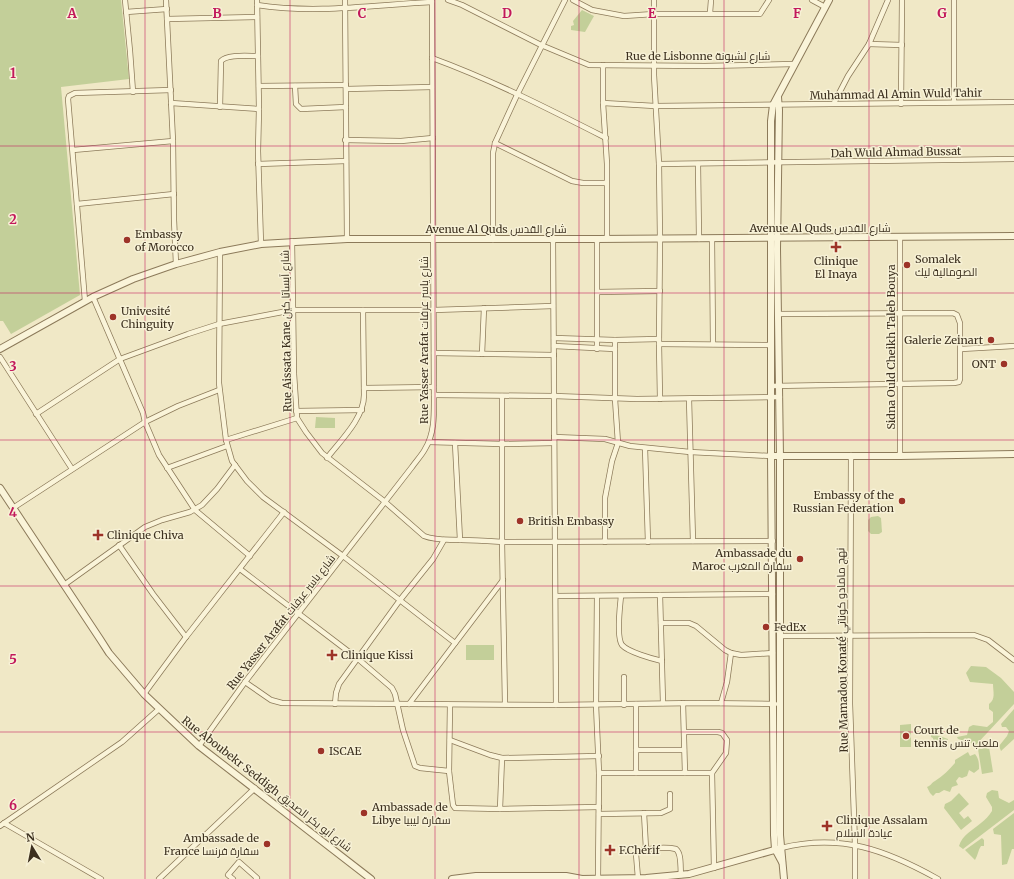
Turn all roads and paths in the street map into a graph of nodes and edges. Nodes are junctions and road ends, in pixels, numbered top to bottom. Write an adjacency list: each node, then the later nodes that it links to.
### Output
1 (125, 0): 21 (street)
2 (166, 0): 20 (street)
3 (345, 0): 18 (street)
4 (448, 0): 17 (street, Rue de Lisbonne شارع لشبونة)
5 (565, 0): 27 (street)
6 (573, 0): 22 (street)
7 (654, 0): 22 (street)
8 (711, 0): 23 (street)
9 (769, 0): 23 (street)
10 (812, 0): 19 (street)
11 (829, 0): 19 (street)
12 (888, 0): 26 (street)
13 (902, 0): 28 (street)
14 (954, 0): 41 (street)
15 (432, 1): 18 (street); 30 (street, Rue Yasser Arafat شارع ياسر عرفات)
16 (257, 2): 18 (street); 24 (street)
17 (463, 2): 27 (street, Rue de Lisbonne شارع لشبونة)
18 (345, 7): 36 (street)
19 (825, 7): 31 (street)
20 (167, 9): 21 (street); 25 (street)
21 (126, 12): 39 (street)
22 (654, 14): 23 (street); 33 (street)
23 (710, 14)
24 (257, 17): 25 (street); 29 (street)
25 (167, 19): 38 (street)
26 (869, 44): 28 (street); 44 (street)
27 (541, 45): 32 (street, Rue de Lisbonne شارع لشبونة); 40 (street)
28 (902, 45): 47 (street)
29 (258, 56): 34 (street); 49 (street)
30 (432, 58): 37 (street, Rue Yasser Arafat شارع ياسر عرفات); 40 (street)
31 (794, 64): 33 (street, Rue de Lisbonne شارع لشبونة); 46 (street)
32 (603, 65): 33 (street, Rue de Lisbonne شارع لشبونة); 43 (street)
33 (654, 65): 48 (street)
34 (259, 86): 35 (street); 51 (street)
35 (295, 86): 36 (street); 50 (street)
36 (346, 87): 37 (street); 50 (street)
37 (432, 87): 52 (street, Rue Yasser Arafat شارع ياسر عرفات)
38 (171, 90): 39 (street); 45 (street)
39 (133, 92): 57 (street)
40 (517, 95): 53 (street); 56 (street)
41 (954, 102): 42 (street, Muhammad Al Amin Wuld Tahir); 47 (street, Muhammad Al Amin Wuld Tahir)
42 (1014, 102)
43 (603, 103): 48 (street, Muhammad Al Amin Wuld Tahir); 53 (street)
44 (834, 103): 46 (street, Muhammad Al Amin Wuld Tahir); 47 (street, Muhammad Al Amin Wuld Tahir)
45 (171, 104): 49 (street); 55 (street)
46 (776, 104): 48 (street, Muhammad Al Amin Wuld Tahir); 60 (street)
47 (901, 104)
48 (655, 106): 62 (street)
49 (220, 107): 51 (street)
50 (346, 107): 54 (street)
51 (259, 109): 61 (street)
52 (433, 138): 54 (street); 71 (street, Rue Yasser Arafat شارع ياسر عرفات)
53 (606, 138): 64 (street)
54 (345, 140): 59 (street)
55 (173, 141): 57 (street); 65 (street)
56 (496, 143): 64 (street); 76 (street)
57 (73, 150): 66 (street)
58 (1014, 159): 60 (street, Dah Wuld Ahmad Bussat)
59 (346, 161): 61 (street); 70 (street)
60 (774, 162): 63 (street, Dah Wuld Ahmad Bussat); 69 (street)
61 (258, 164): 80 (street)
62 (659, 164): 63 (street, Dah Wuld Ahmad Bussat); 73 (street)
63 (698, 164): 74 (street)
64 (606, 183): 72 (street)
65 (174, 194): 66 (street); 82 (street)
66 (77, 204): 86 (street)
67 (1014, 236): 68 (street, Avenue Al Quds شارع القدس)
68 (900, 237): 69 (street, Avenue Al Quds شارع القدس); 93 (street, Sidna Ould Cheikh Taleb Bouya)
69 (774, 238): 75 (street, Avenue Al Quds شارع القدس); 92 (street); 101 (street)
70 (347, 239): 71 (street, Avenue Al Quds شارع القدس); 79 (street, Avenue Al Quds شارع القدس)
71 (434, 239): 76 (street, Avenue Al Quds شارع القدس); 91 (street, Rue Yasser Arafat شارع ياسر عرفات)
72 (607, 239): 73 (street, Avenue Al Quds شارع القدس); 78 (street, Avenue Al Quds شارع القدس)
73 (660, 239): 74 (street, Avenue Al Quds شارع القدس); 83 (street)
74 (699, 239): 75 (street, Avenue Al Quds شارع القدس)
75 (712, 239): 100 (street)
76 (493, 240): 77 (street, Avenue Al Quds شارع القدس)
77 (553, 240): 78 (street, Avenue Al Quds شارع القدس); 87 (street)
78 (597, 240): 84 (street)
79 (292, 241): 80 (street, Avenue Al Quds شارع القدس); 89 (street, Rue Aissata Kane شارع آيساتا كين)
80 (261, 244): 81 (street, Avenue Al Quds شارع القدس)
81 (220, 252): 82 (street, Avenue Al Quds شارع القدس); 94 (street)
82 (176, 264): 85 (street, Avenue Al Quds شارع القدس)
83 (660, 291): 84 (street); 97 (street)
84 (597, 292): 96 (street)
85 (93, 297): 86 (street, Avenue Al Quds شارع القدس); 112 (street)
86 (85, 301): 105 (street, Avenue Al Quds شارع القدس)
87 (553, 306): 88 (street); 95 (street)
88 (484, 308): 91 (street); 109 (street)
89 (293, 310): 90 (street); 94 (street); 128 (street, Rue Aissata Kane شارع آيساتا كين)
90 (363, 310): 91 (street); 116 (street)
91 (434, 310): 108 (street, Rue Yasser Arafat شارع ياسر عرفات)
92 (778, 314): 93 (street); 115 (street)
93 (900, 314): 107 (street); 113 (street, Sidna Ould Cheikh Taleb Bouya)
94 (219, 324): 112 (street); 118 (street)
95 (554, 338): 96 (street); 102 (street)
96 (597, 339): 98 (street); 104 (street)
97 (659, 339): 98 (street); 99 (street)
98 (615, 340): 106 (street)
99 (659, 344): 100 (street); 125 (street)
100 (713, 344): 101 (street)
101 (771, 345): 114 (street)
102 (554, 346): 104 (street); 110 (street)
103 (1014, 346): 107 (street)
104 (597, 348): 106 (street)
105 (0, 349)
106 (615, 349): 124 (street)
107 (961, 349): 113 (street)
108 (434, 353): 109 (street); 117 (street, Rue Yasser Arafat شارع ياسر عرفات)
109 (482, 354): 110 (street)
110 (554, 355): 121 (street)
111 (0, 357): 129 (street)
112 (120, 360): 129 (street); 131 (street)
113 (900, 385): 115 (street); 145 (street, Sidna Ould Cheikh Taleb Bouya)
114 (772, 386): 115 (street); 122 (street)
115 (779, 386): 123 (street)
116 (364, 388): 117 (street); 127 (street)
117 (434, 388): 119 (street, Rue Yasser Arafat شارع ياسر عرفات)
118 (219, 390): 131 (street); 134 (street)
119 (434, 395): 120 (street); 133 (street, Rue Yasser Arafat شارع ياسر عرفات)
120 (502, 396): 121 (street); 138 (street)
121 (554, 396): 124 (street); 132 (street)
122 (772, 397): 123 (street); 126 (street); 143 (street)
123 (780, 397): 144 (street)
124 (615, 399): 125 (street); 137 (street)
125 (660, 399): 126 (street)
126 (689, 399): 140 (street)
127 (362, 410): 128 (street); 146 (street)
128 (296, 411): 130 (street, Rue Aissata Kane شارع آيساتا كين)
129 (36, 414): 149 (street)
130 (297, 418): 134 (street); 146 (street, Rue Aissata Kane شارع آيساتا كين)
131 (145, 422): 148 (street); 149 (street)
132 (554, 437): 136 (street); 137 (street)
133 (429, 442): 135 (street); 151 (street, Rue Yasser Arafat شارع ياسر عرفات)
134 (226, 443): 147 (street); 148 (street)
135 (456, 443): 138 (street); 156 (street)
136 (554, 443): 138 (street); 160 (street)
137 (618, 443): 139 (street); 161 (street)
138 (502, 444): 159 (street)
139 (645, 448): 140 (street); 162 (street)
140 (690, 452): 143 (street); 157 (street)
141 (1014, 454): 145 (street)
142 (851, 455): 144 (street); 145 (street); 177 (street, Rue Mamadou Konaté نهج مامادو كوناتي)
143 (771, 456): 144 (street); 158 (street)
144 (780, 456): 178 (street)
145 (900, 456)
146 (327, 458): 151 (street, Rue Aissata Kane شارع آيساتا كين)
147 (235, 465): 153 (street); 154 (street)
148 (167, 468): 153 (street)
149 (72, 469): 152 (street)
150 (0, 488): 152 (street, Rue Aboubekr Seddigh شارع أبو بكر الصديق)
151 (384, 501): 155 (street, Rue Aissata Kane شارع آيساتا كين); 165 (street, Rue Yasser Arafat شارع ياسر عرفات)
152 (13, 508): 168 (street, Rue Aboubekr Seddigh شارع أبو بكر الصديق)
153 (195, 510): 163 (street); 164 (street)
154 (284, 512): 164 (street); 165 (street)
155 (444, 540): 156 (street, Rue Aissata Kane شارع آيساتا كين); 174 (street)
156 (460, 540): 159 (street, Rue Aissata Kane شارع آيساتا كين)
157 (693, 541): 158 (street, Rue Aissata Kane شارع آيساتا كين); 162 (street, Rue Aissata Kane شارع آيساتا كين)
158 (773, 541): 169 (street)
159 (502, 542): 160 (street, Rue Aissata Kane شارع آيساتا كين); 167 (street)
160 (555, 542): 161 (street, Rue Aissata Kane شارع آيساتا كين); 171 (street)
161 (605, 542): 162 (street, Rue Aissata Kane شارع آيساتا كين)
162 (648, 542)
163 (119, 545): 168 (street); 179 (street)
164 (250, 556): 166 (street)
165 (343, 556): 174 (street); 175 (street, Rue Yasser Arafat شارع ياسر عرفات)
166 (240, 569): 175 (street); 179 (street)
167 (503, 580): 180 (street); 195 (street)
168 (64, 585): 188 (street, Rue Aboubekr Seddigh شارع أبو بكر الصديق)
169 (773, 594): 170 (street); 182 (street)
170 (660, 595): 173 (street); 176 (street)
171 (556, 596): 172 (street); 200 (street)
172 (597, 596): 173 (street); 196 (street)
173 (621, 596): 185 (street)
174 (400, 600): 180 (street); 183 (street)
175 (298, 613): 183 (street); 187 (street, Rue Yasser Arafat شارع ياسر عرفات)
176 (661, 622): 181 (street); 185 (street)
177 (850, 635): 178 (street); 184 (street); 222 (street, Rue Mamadou Konaté نهج مامادو كوناتي)
178 (781, 636): 198 (street)
179 (186, 638): 188 (street)
180 (455, 643): 194 (street)
181 (731, 653): 182 (street); 191 (street)
182 (773, 653): 198 (street)
183 (357, 658): 192 (street); 193 (street)
184 (1014, 660)
185 (662, 661): 189 (street)
186 (624, 677): 201 (street)
187 (245, 682): 192 (street); 205 (street, Rue Yasser Arafat شارع ياسر عرفات)
188 (144, 694): 202 (street, Rue Aboubekr Seddigh شارع أبو بكر الصديق)
189 (663, 703): 190 (street); 197 (street)
190 (683, 703): 191 (street); 203 (street)
191 (721, 703): 198 (street)
192 (335, 704): 193 (street)
193 (397, 704): 194 (street); 210 (street)
194 (408, 704): 199 (street)
195 (506, 704): 199 (street); 200 (street)
196 (596, 704): 200 (street); 201 (street); 208 (street)
197 (636, 704): 201 (street); 206 (street)
198 (777, 704): 223 (street)
199 (450, 705): 204 (street)
200 (556, 705)
201 (624, 705)
202 (159, 709): 205 (street, Rue Aboubekr Seddigh شارع أبو بكر الصديق); 221 (street)
203 (684, 732): 207 (street); 214 (street)
204 (450, 740): 209 (street); 210 (street)
205 (199, 746): 215 (street, Rue Aboubekr Seddigh شارع أبو بكر الصديق)
206 (636, 750): 207 (street); 212 (street)
207 (684, 750): 213 (street)
208 (599, 756): 209 (street); 211 (street)
209 (502, 758): 218 (street)
210 (449, 771): 218 (street)
211 (599, 773): 212 (street); 217 (street)
212 (636, 773): 213 (street)
213 (685, 773): 214 (street)
214 (712, 773): 225 (street)
215 (255, 788): 233 (street); 236 (street, Rue Aboubekr Seddigh شارع أبو بكر الصديق)
216 (670, 794): 219 (street)
217 (599, 807): 218 (street); 220 (street)
218 (500, 809)
219 (644, 813): 220 (street); 224 (street)
220 (599, 814): 230 (street)
221 (2, 824): 227 (street)
222 (856, 845): 223 (street); 240 (street, Rue Mamadou Konaté نهج مامادو كوناتي); 241 (street)
223 (778, 848): 225 (street); 239 (street)
224 (646, 849): 226 (street); 231 (street)
225 (714, 868): 228 (street)
226 (680, 875): 228 (street); 231 (street)
227 (94, 877): 232 (street)
228 (689, 877)
229 (505, 878): 237 (street); 238 (street)
230 (598, 878): 231 (street); 238 (street)
231 (638, 878)
232 (101, 879)
233 (159, 879)
234 (233, 879): 235 (street)
235 (256, 879)
236 (371, 879)
237 (452, 879)
238 (581, 879)
239 (784, 879)
240 (855, 879)
241 (938, 879)

